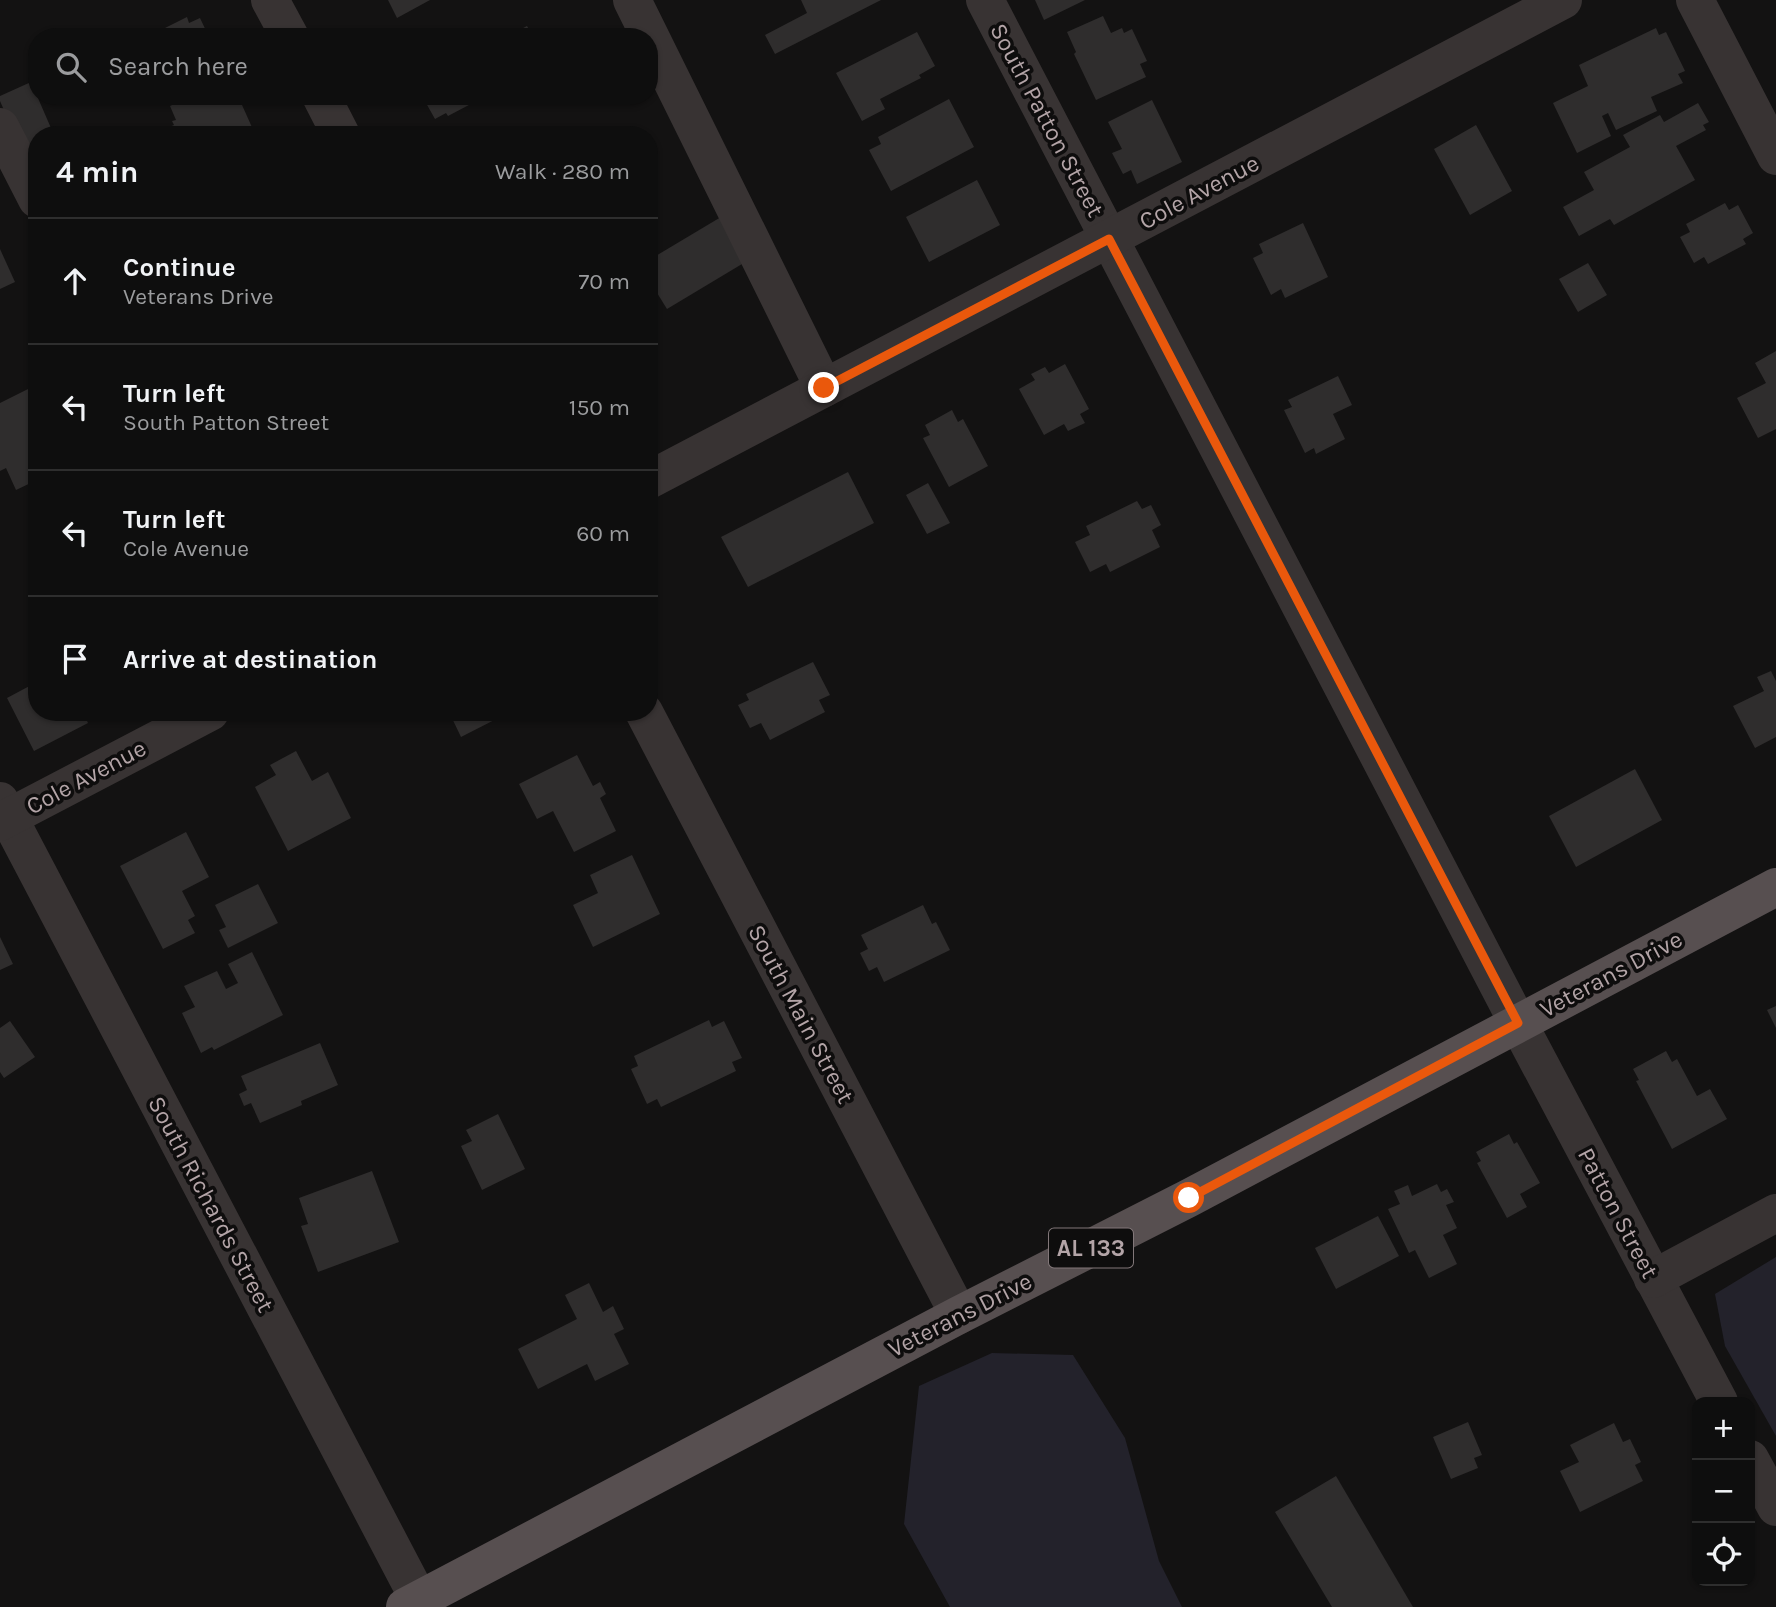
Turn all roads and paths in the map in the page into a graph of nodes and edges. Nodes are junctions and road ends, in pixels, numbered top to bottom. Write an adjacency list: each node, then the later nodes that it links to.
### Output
1 (270, 0): 6 (street)
2 (632, 0): 7 (street)
3 (985, 0): 14 (street, South Patton Street)
4 (1563, 0): 14 (street, Cole Avenue)
5 (1695, 0): 12 (street)
6 (285, 28)
7 (646, 28)
8 (658, 53): 15 (street)
9 (326, 105): 10 (street)
10 (336, 126)
11 (0, 127): 13 (street)
12 (1776, 156)
13 (28, 181)
14 (1109, 239): 15 (street, Cole Avenue); 21 (street, South Patton Street)
15 (824, 388): 16 (street, Cole Avenue)
16 (658, 475)
17 (192, 721): 19 (street, Cole Avenue)
18 (648, 721): 24 (street, South Main Street)
19 (3, 813): 28 (street, South Richards Street)
20 (1776, 887): 21 (main road, Veterans Drive / AL 133)
21 (1518, 1023): 23 (street, Patton Street); 24 (main road, Veterans Drive / AL 133)
22 (1776, 1213): 23 (street)
23 (1653, 1279): 25 (street, Patton Street)
24 (959, 1315): 28 (main road, Veterans Drive / AL 133)
25 (1716, 1397)
26 (1751, 1460): 27 (street)
27 (1776, 1507)
28 (416, 1605)

